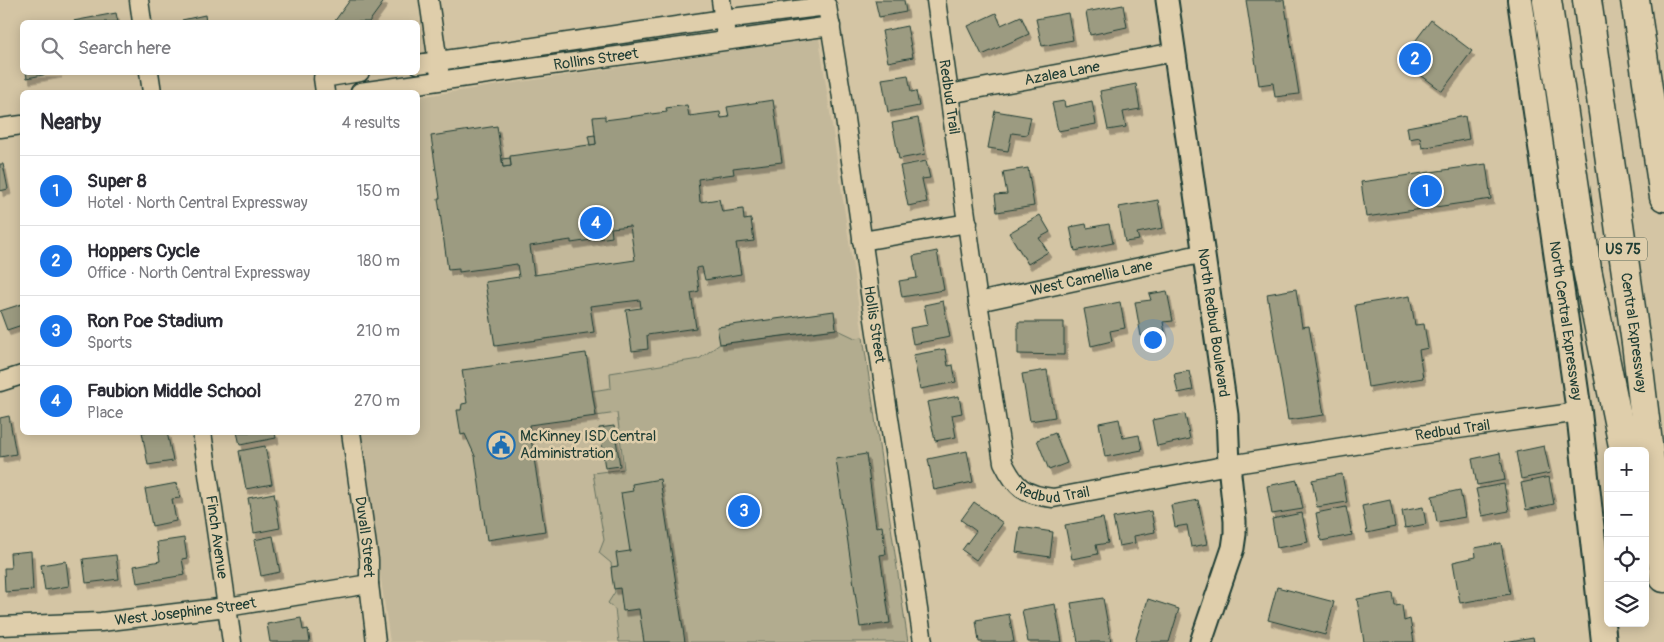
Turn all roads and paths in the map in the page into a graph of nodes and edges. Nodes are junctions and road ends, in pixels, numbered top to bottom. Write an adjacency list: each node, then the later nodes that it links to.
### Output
1 (138, 0): 12 (street)
2 (429, 0): 16 (street)
3 (721, 0): 11 (street)
4 (936, 0): 24 (street, Redbud Trail)
5 (1167, 0): 15 (street, North Redbud Boulevard)
6 (1520, 0): 34 (main road, North Central Expressway)
7 (1547, 0): 37 (highway)
8 (1587, 0): 39 (highway, Central Expressway / US 75)
9 (1635, 0): 27 (highway)
10 (827, 6): 11 (street, Rollins Street); 13 (street, Hollis Street)
11 (724, 19): 14 (street); 16 (street, Rollins Street)
12 (142, 20)
13 (831, 26): 14 (street, Rollins Street); 29 (street, Hollis Street)
14 (726, 40): 20 (street, Rollins Street)
15 (1175, 52): 24 (street, Azalea Lane); 30 (street, North Redbud Boulevard)
16 (438, 60): 17 (street, Rollins Street); 20 (street)
17 (420, 64)
18 (149, 75): 21 (street)
19 (342, 75): 22 (street)
20 (441, 81): 23 (street, Rollins Street)
21 (152, 90)
22 (325, 90)
23 (375, 90)
24 (949, 94): 28 (street, Redbud Trail)
25 (20, 125): 26 (street)
26 (0, 128)
27 (1664, 197)
28 (968, 223): 29 (street); 31 (street, Redbud Trail)
29 (862, 241): 46 (street, Hollis Street)
30 (1205, 253): 31 (street, West Camellia Lane); 38 (street, North Redbud Boulevard)
31 (978, 302): 38 (street, Redbud Trail)
32 (20, 376): 33 (street)
33 (0, 382)
34 (1579, 412): 38 (street, Redbud Trail); 48 (main road, North Central Expressway)
35 (202, 435): 42 (street, Finch Avenue)
36 (351, 435): 41 (street, Duvall Street)
37 (1623, 447)
38 (1228, 465): 47 (street, North Redbud Boulevard)
39 (1650, 492): 40 (highway, Central Expressway / US 75)
40 (1664, 578)
41 (369, 584): 42 (street, West Josephine Street); 45 (street, Duvall Street)
42 (227, 607): 43 (street, West Josephine Street); 44 (street, Finch Avenue)
43 (0, 626)
44 (232, 642)
45 (376, 642)
46 (923, 642)
47 (1201, 642)
48 (1604, 642)

